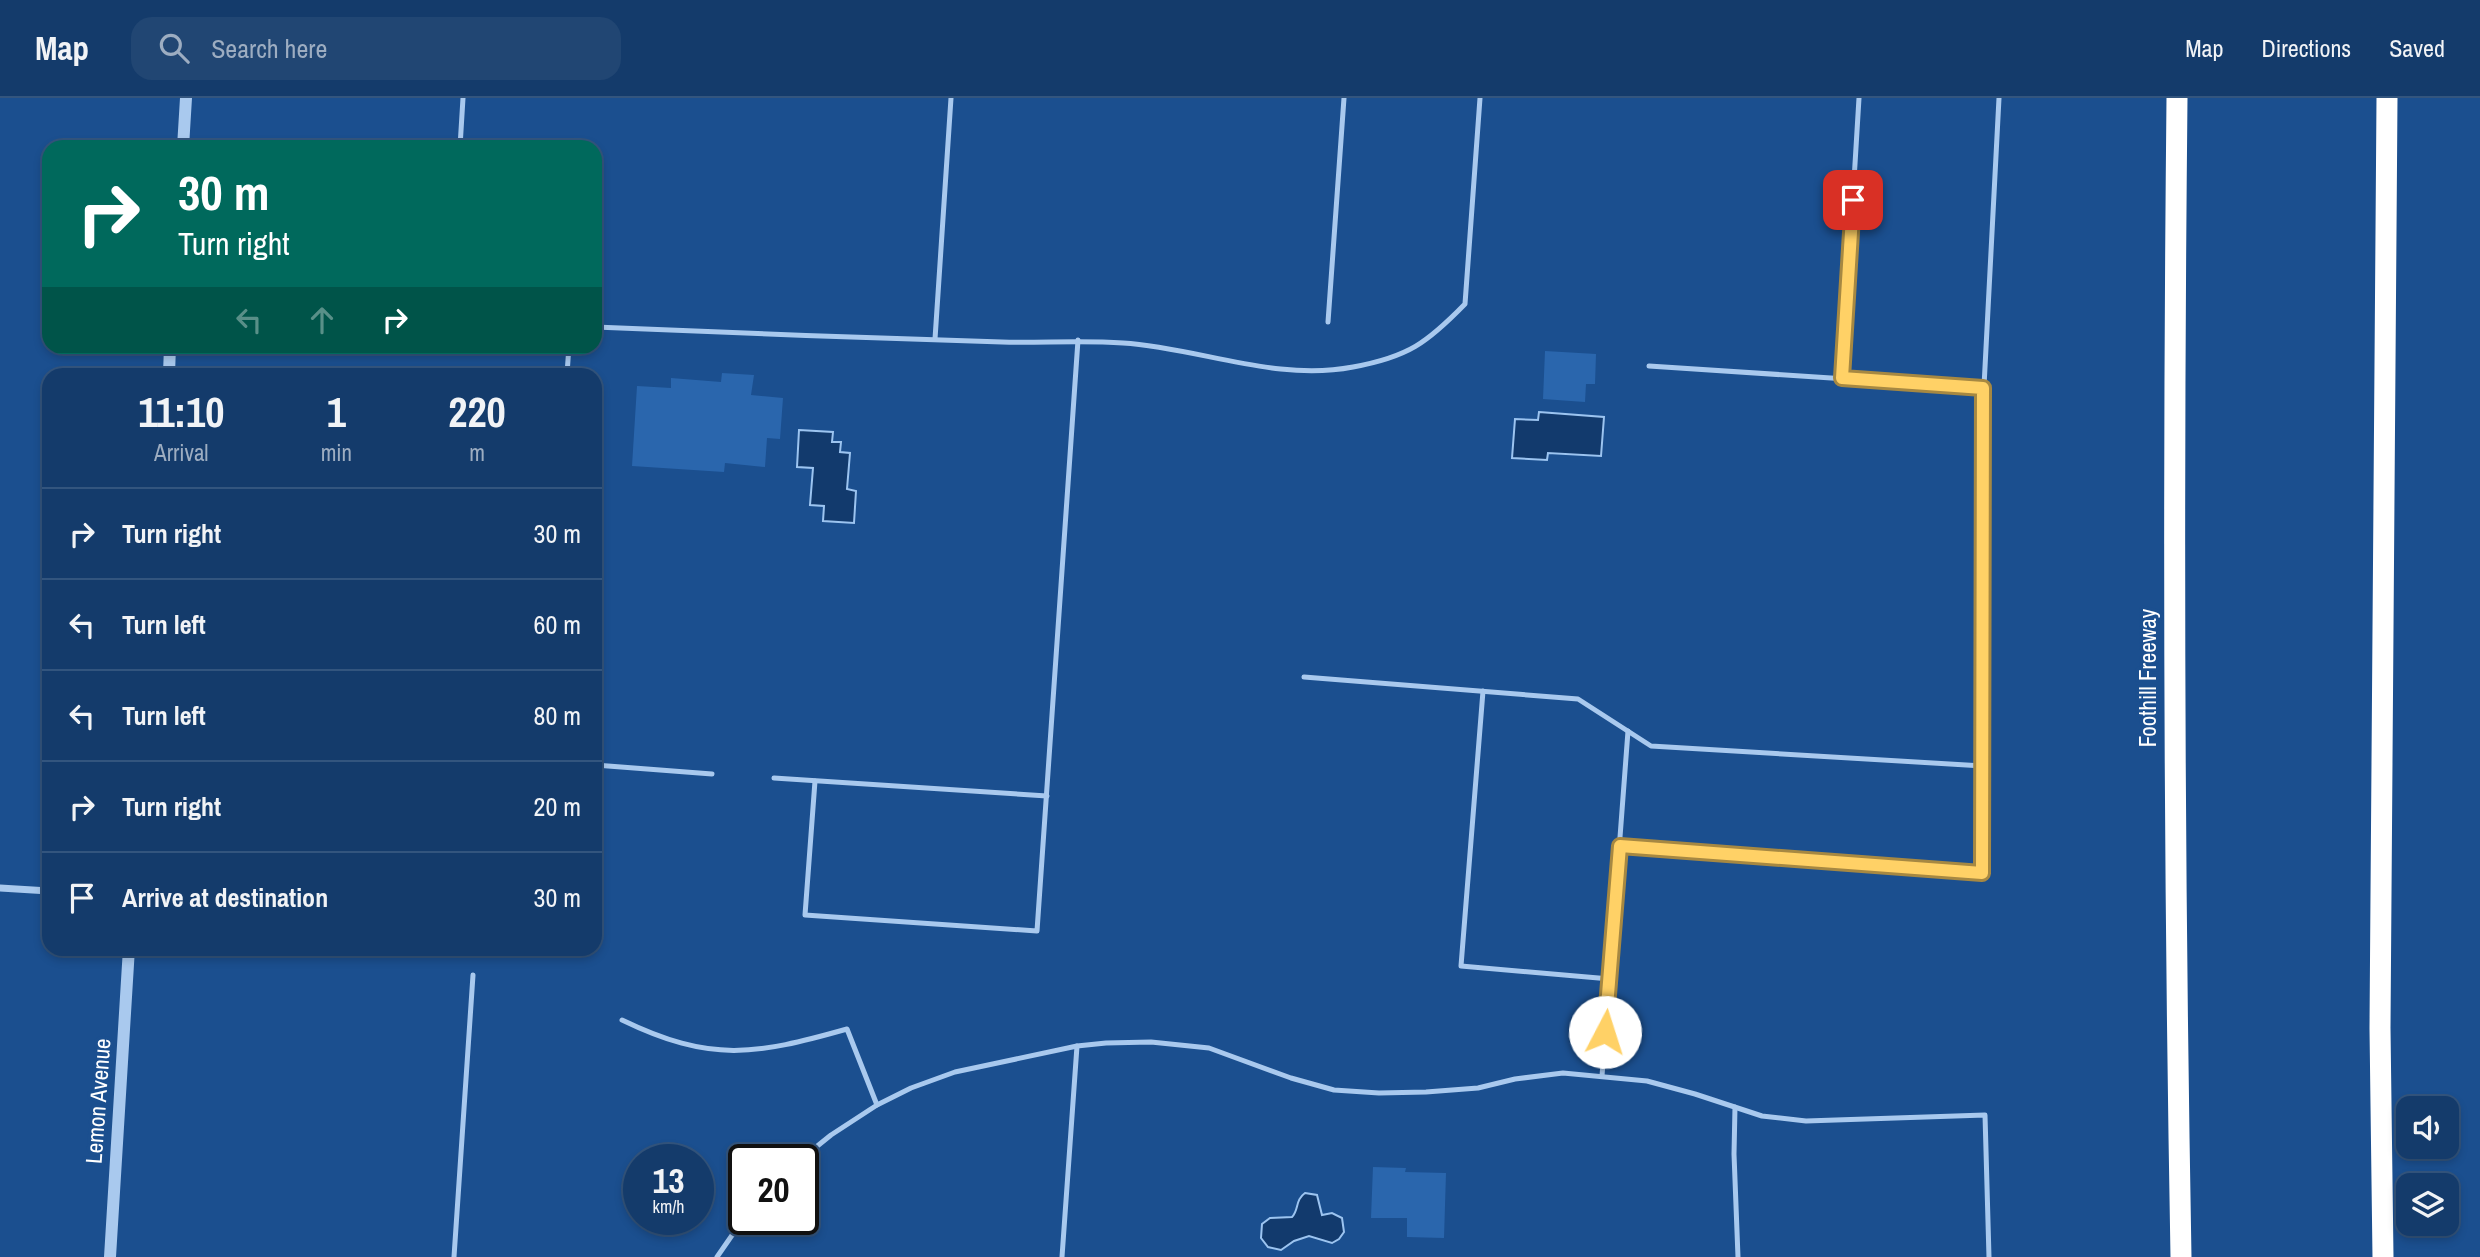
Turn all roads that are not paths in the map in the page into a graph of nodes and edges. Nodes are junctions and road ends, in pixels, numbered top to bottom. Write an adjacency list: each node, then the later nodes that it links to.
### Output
1 (186, 98): 10 (street)
2 (463, 98): 11 (lane)
3 (951, 98): 14 (lane)
4 (1344, 98): 12 (lane)
5 (1480, 98): 15 (lane)
6 (1859, 98): 17 (lane)
7 (1999, 98): 18 (lane)
8 (2177, 98): 47 (highway, Foothill Freeway)
9 (2387, 98): 48 (highway)
10 (183, 140)
11 (460, 140)
12 (1328, 322)
13 (602, 327): 14 (lane)
14 (935, 340): 15 (lane)
15 (1078, 341): 27 (lane)
16 (1649, 366): 17 (lane)
17 (1842, 378): 18 (lane)
18 (1983, 388): 23 (lane)
19 (1304, 677): 20 (lane)
20 (1483, 691): 21 (lane); 33 (lane)
21 (1628, 731): 23 (lane); 28 (lane)
22 (602, 766): 24 (lane)
23 (1983, 766): 28 (lane)
24 (712, 774)
25 (774, 778): 26 (lane)
26 (815, 781): 27 (lane); 27 (lane)
27 (1047, 796)
28 (1620, 846): 33 (lane)
29 (0, 888): 30 (street)
30 (42, 891)
31 (129, 956): 41 (street, Lemon Avenue)
32 (473, 975): 42 (lane)
33 (1610, 979): 36 (lane)
34 (622, 1020): 37 (lane)
35 (1076, 1046): 36 (lane); 37 (lane); 44 (lane)
36 (1602, 1076): 38 (lane)
37 (877, 1105): 39 (lane)
38 (1735, 1107): 45 (lane); 46 (lane)
39 (819, 1145)
40 (732, 1235): 43 (lane)
41 (110, 1257)
42 (454, 1257)
43 (717, 1257)
44 (1062, 1257)
45 (1738, 1257)
46 (1989, 1257)
47 (2181, 1257)
48 (2383, 1257)

